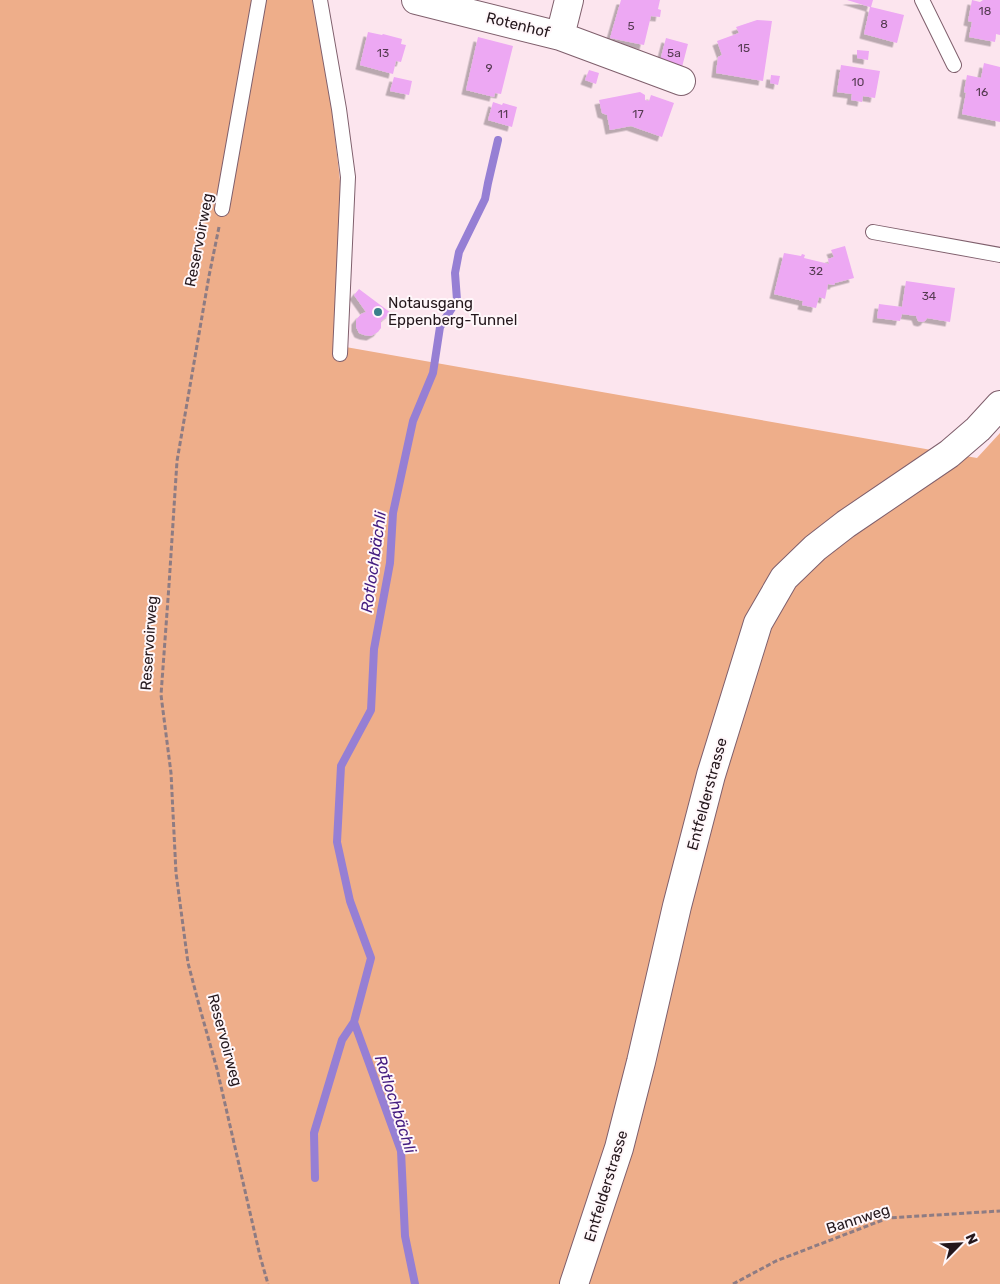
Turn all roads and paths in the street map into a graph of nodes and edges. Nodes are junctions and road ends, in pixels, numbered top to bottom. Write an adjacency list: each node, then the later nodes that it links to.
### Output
1 (259, 0): 9 (lane, Reservoirweg)
2 (320, 0): 12 (lane)
3 (416, 0): 6 (street, Rotenhof)
4 (569, 0): 6 (street, Rotenhof)
5 (922, 0): 7 (lane)
6 (560, 36): 8 (street, Rotenhof)
7 (954, 65)
8 (680, 81)
9 (222, 209): 15 (path, Reservoirweg)
10 (873, 232): 11 (lane)
11 (1000, 255)
12 (340, 354)
13 (1000, 405): 16 (street, Entfelderstrasse)
14 (1000, 1211): 17 (path, Bannweg)
15 (268, 1284)
16 (574, 1284)
17 (733, 1284)

